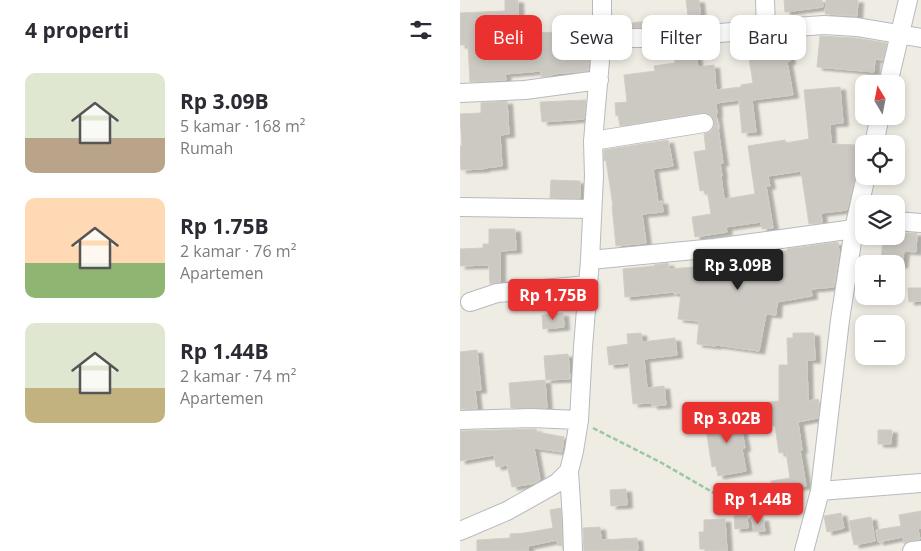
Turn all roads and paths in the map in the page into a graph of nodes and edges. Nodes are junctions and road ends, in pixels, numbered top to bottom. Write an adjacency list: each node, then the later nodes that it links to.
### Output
1 (602, 0): 4 (street)
2 (765, 0): 5 (street)
3 (908, 0): 8 (street)
4 (602, 15)
5 (766, 15)
6 (806, 27): 8 (street)
7 (730, 32): 9 (street)
8 (899, 35): 10 (street); 12 (street)
9 (632, 38)
10 (921, 38)
11 (600, 60): 13 (street)
12 (890, 75)
13 (599, 80): 14 (street); 16 (street)
14 (460, 93)
15 (704, 123): 16 (street)
16 (593, 141): 18 (street)
17 (460, 207): 18 (street)
18 (592, 209): 23 (street)
19 (905, 222): 20 (street)
20 (921, 223)
21 (855, 226): 23 (street)
22 (855, 245): 30 (street)
23 (590, 260): 24 (street)
24 (588, 285): 25 (street); 27 (street)
25 (470, 302)
26 (460, 420): 27 (street)
27 (579, 420): 28 (street); 30 (path)
28 (569, 471): 31 (street); 33 (street)
29 (921, 483): 30 (street)
30 (820, 491): 34 (street)
31 (460, 531)
32 (921, 550): 35 (street)
33 (572, 551)
34 (804, 551)
35 (912, 551)

